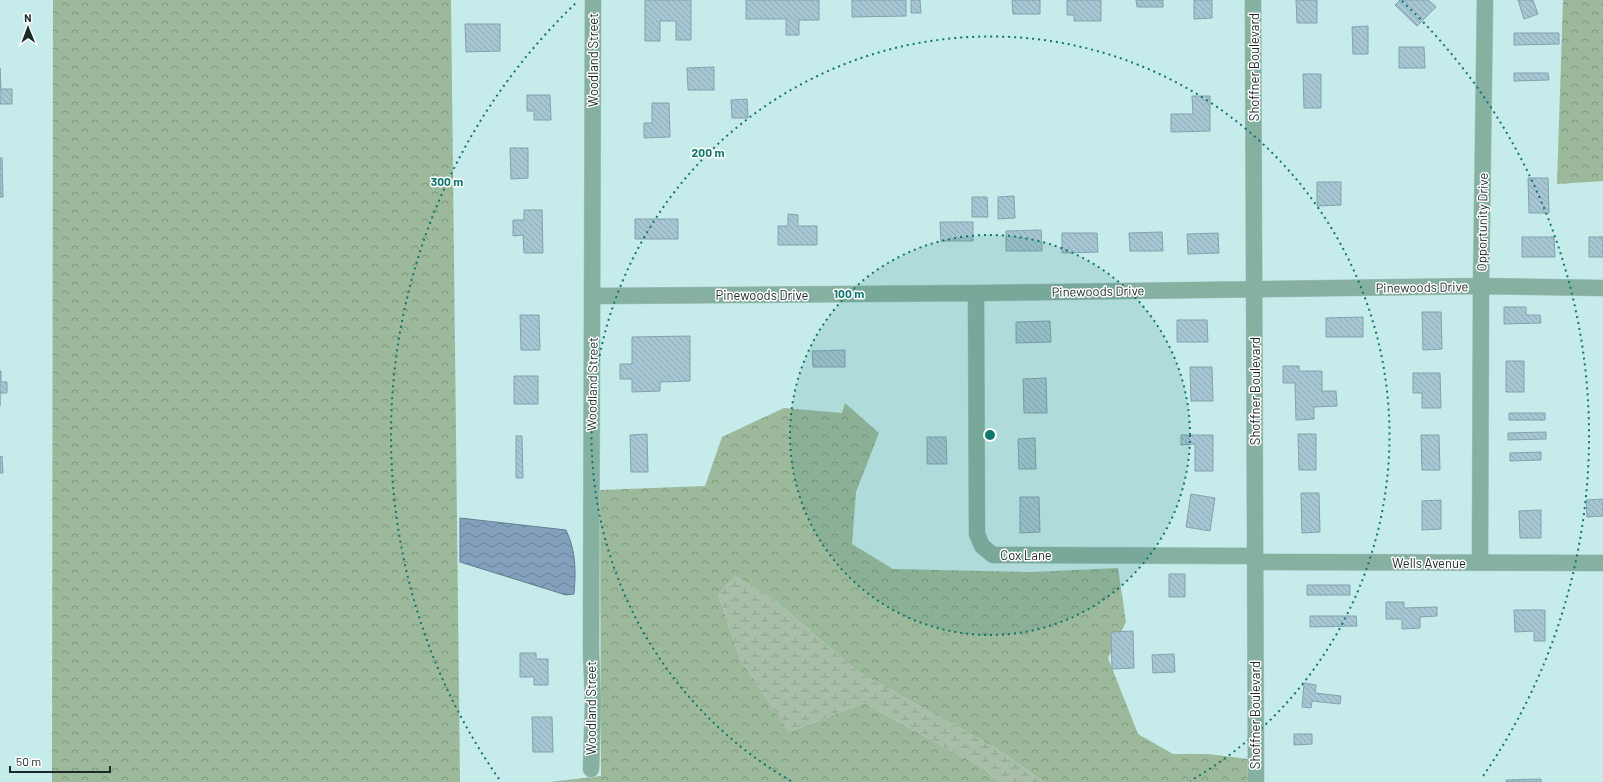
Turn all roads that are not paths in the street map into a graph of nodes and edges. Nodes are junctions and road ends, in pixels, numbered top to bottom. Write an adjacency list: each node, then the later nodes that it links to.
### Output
1 (593, 0): 8 (street, Woodland Street)
2 (1253, 0): 6 (street, Shoffner Boulevard)
3 (1486, 0): 4 (street, Opportunity Drive)
4 (1481, 286): 5 (street, Pinewoods Drive); 6 (street, Pinewoods Drive); 10 (street, Opportunity Drive)
5 (1603, 288)
6 (1254, 289): 7 (street, Pinewoods Drive); 9 (street, Shoffner Boulevard)
7 (976, 293): 8 (street, Pinewoods Drive); 9 (street, Cox Lane)
8 (593, 296): 12 (street, Woodland Street)
9 (1255, 559): 10 (street, Wells Avenue); 13 (street, Shoffner Boulevard)
10 (1480, 563): 11 (street, Wells Avenue)
11 (1603, 563)
12 (591, 769)
13 (1256, 782)

